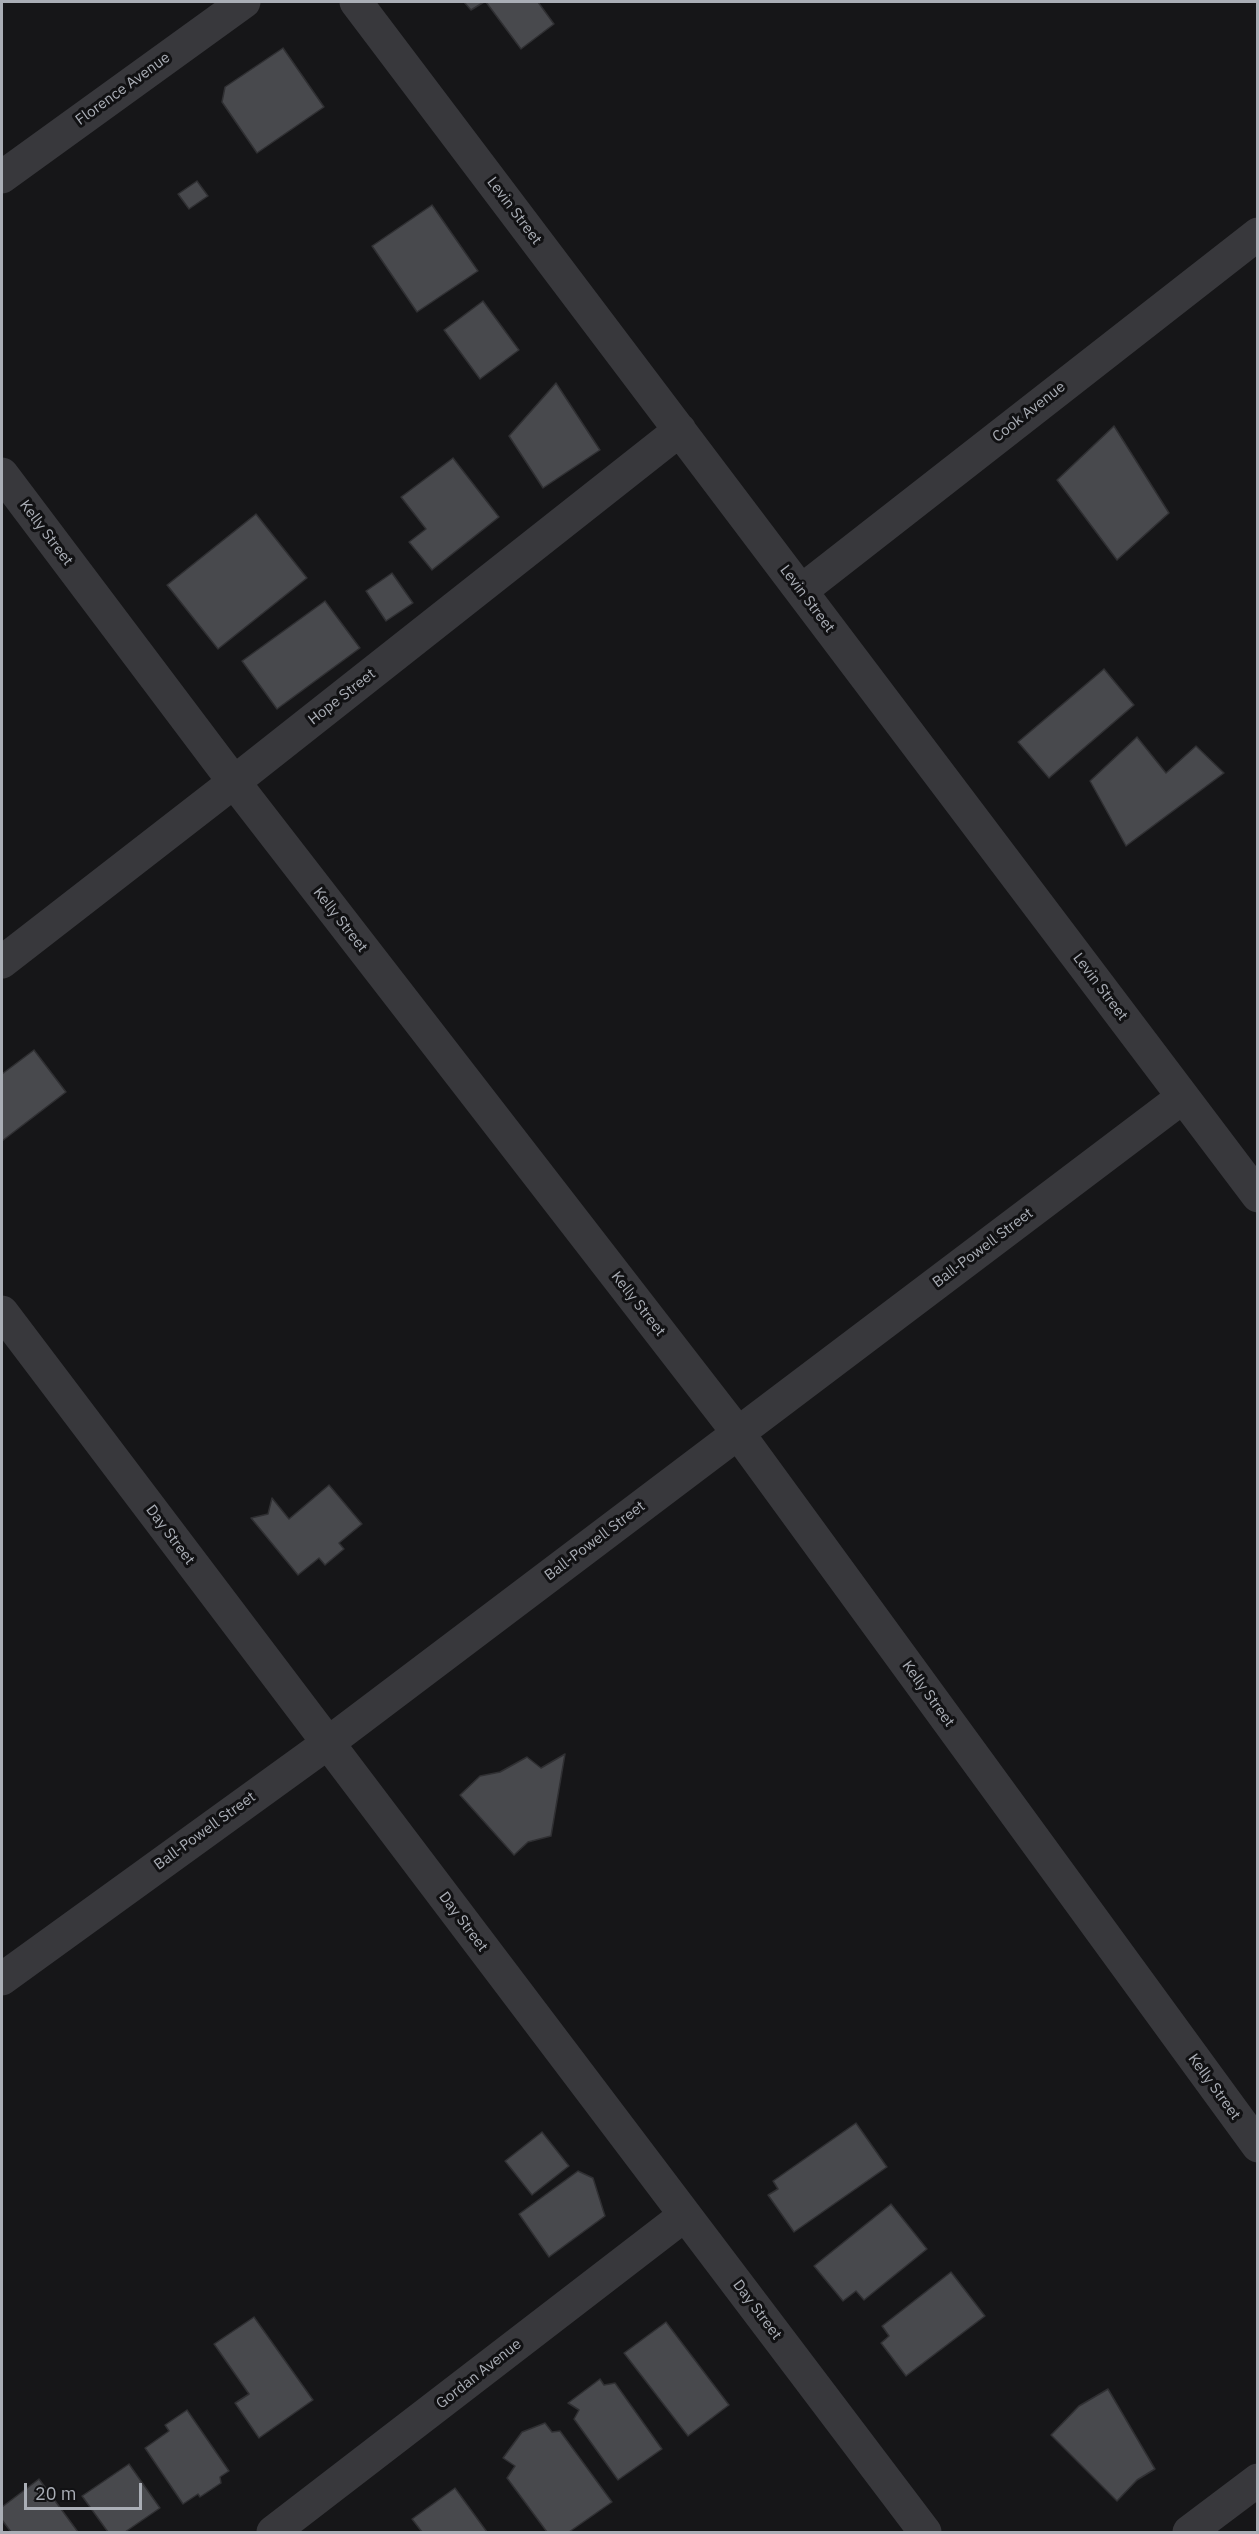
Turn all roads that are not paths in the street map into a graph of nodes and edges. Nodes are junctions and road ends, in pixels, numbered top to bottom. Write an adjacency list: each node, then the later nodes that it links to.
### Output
1 (244, 2): 3 (street, Florence Avenue)
2 (356, 2): 5 (street, Levin Street)
3 (2, 177)
4 (1257, 234): 7 (street, Cook Avenue)
5 (680, 430): 7 (street, Levin Street); 8 (street, Hope Street)
6 (2, 474): 8 (street, Kelly Street)
7 (801, 591): 10 (street, Levin Street)
8 (234, 782): 9 (street, Hope Street); 13 (street, Kelly Street)
9 (2, 962)
10 (1183, 1097): 11 (street, Levin Street); 13 (street, Ball-Powell Street)
11 (1257, 1196)
12 (2, 1312): 14 (street, Day Street)
13 (738, 1433): 14 (street, Ball-Powell Street); 16 (street, Kelly Street)
14 (328, 1743): 15 (street, Ball-Powell Street); 17 (street, Day Street)
15 (2, 1979)
16 (1257, 2146)
17 (685, 2215): 19 (street, Gordan Avenue); 20 (street, Day Street)
18 (1257, 2480): 21 (street)
19 (273, 2532)
20 (925, 2532)
21 (1189, 2532)

